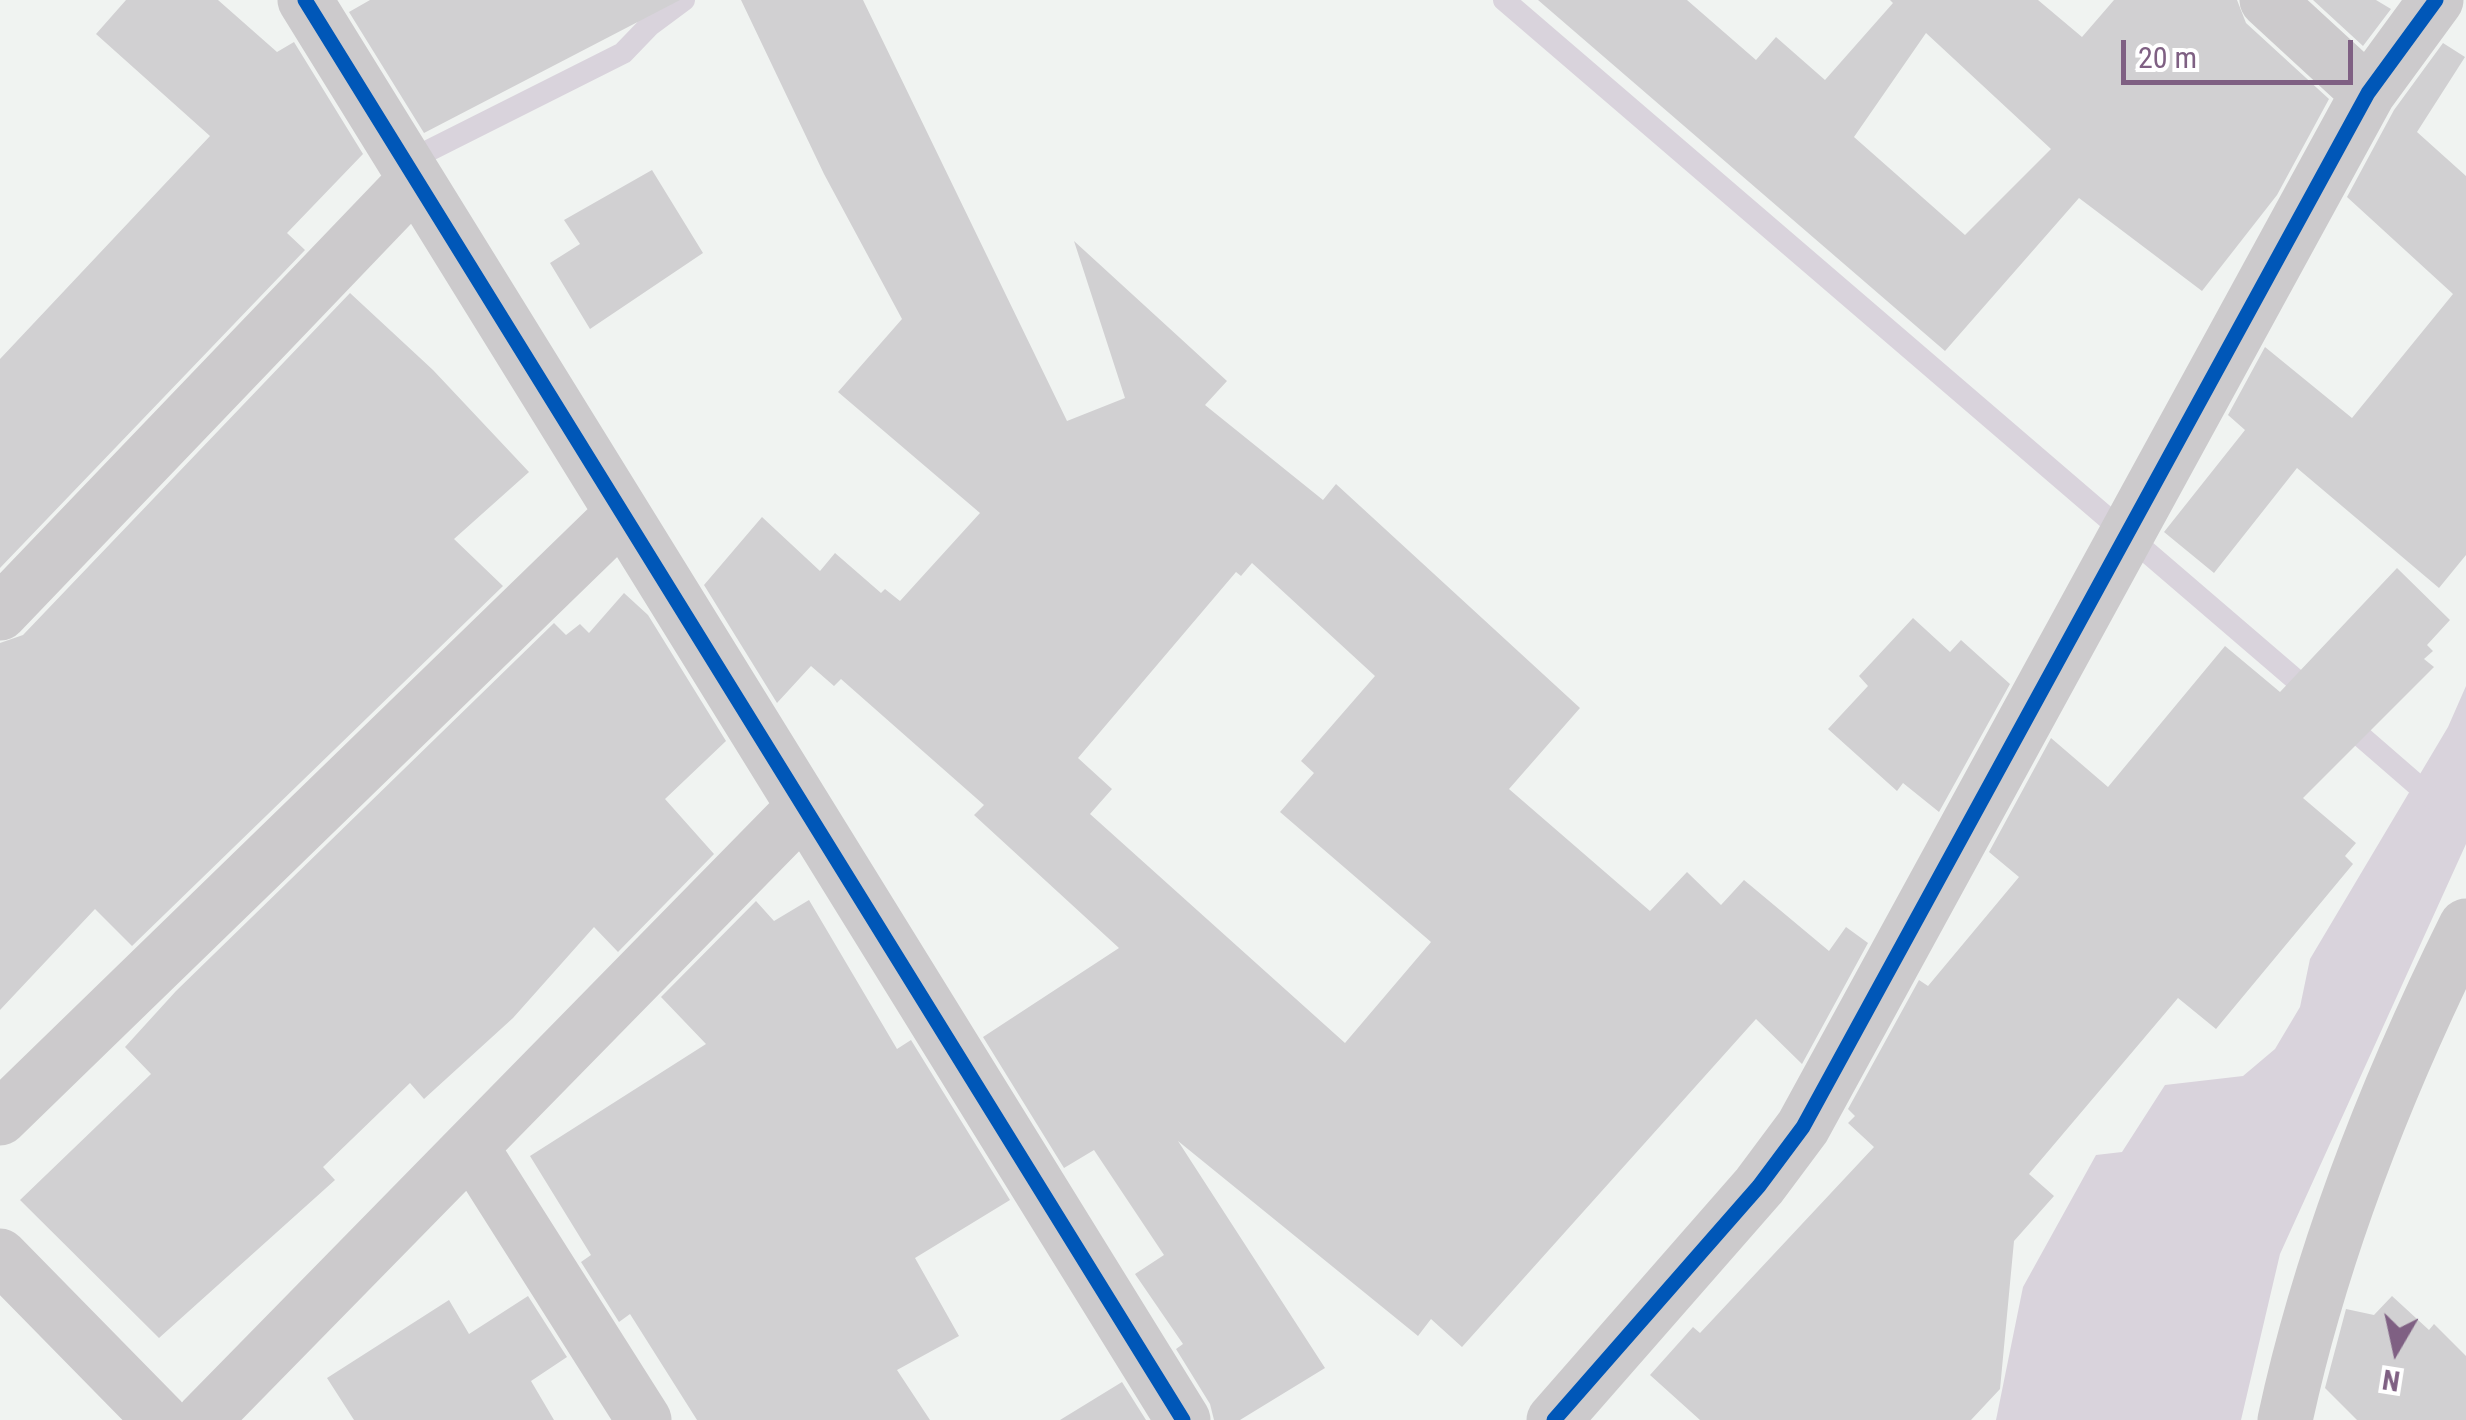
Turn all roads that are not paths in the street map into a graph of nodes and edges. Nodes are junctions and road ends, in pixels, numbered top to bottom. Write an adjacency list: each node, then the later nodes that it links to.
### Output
1 (304, 0): 5 (street)
2 (2267, 0): 4 (street)
3 (2436, 0): 4 (street)
4 (2368, 93): 17 (street)
5 (415, 180): 6 (street); 7 (street)
6 (622, 514): 8 (street); 10 (street)
7 (0, 614)
8 (803, 808): 11 (street); 16 (street)
9 (2466, 926): 18 (street)
10 (0, 1118)
11 (472, 1147): 14 (street); 15 (street)
12 (0, 1256): 13 (street)
13 (161, 1420)
14 (203, 1420)
15 (644, 1420)
16 (1183, 1420)
17 (1554, 1420)
18 (2286, 1420)

